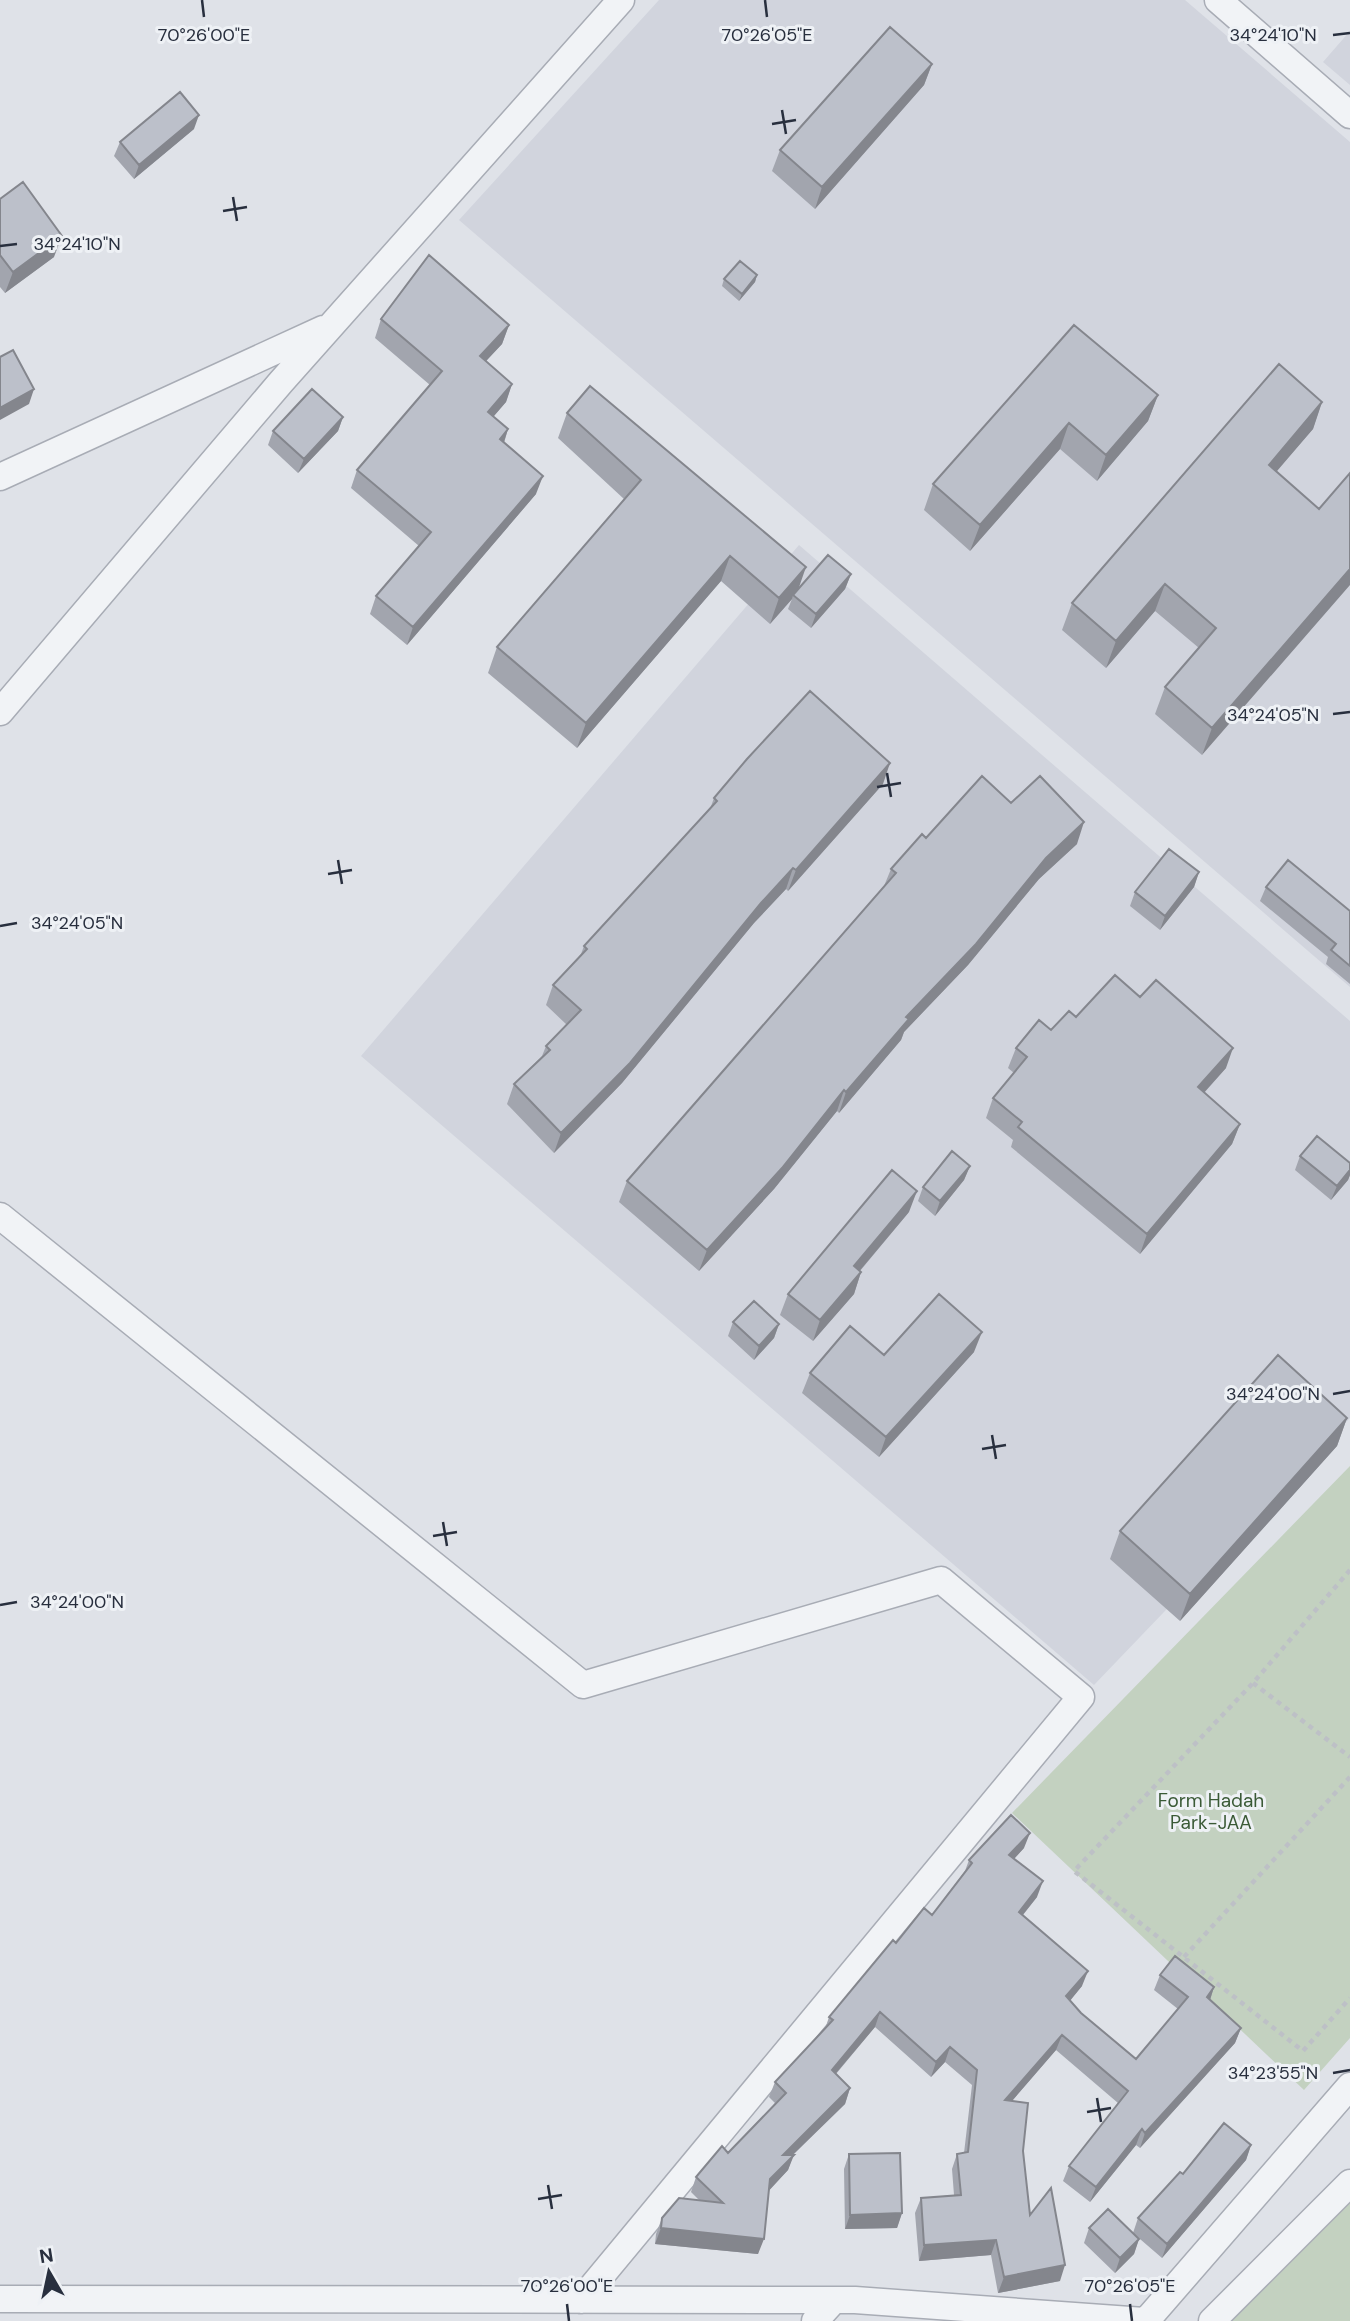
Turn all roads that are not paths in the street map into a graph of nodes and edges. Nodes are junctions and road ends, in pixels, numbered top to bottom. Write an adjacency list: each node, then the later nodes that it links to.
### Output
1 (621, 0): 4 (street)
2 (1218, 0): 3 (street)
3 (1350, 115)
4 (335, 323): 5 (street); 6 (street)
5 (0, 477)
6 (0, 712)
7 (0, 1216): 11 (street)
8 (1350, 2086): 14 (street)
9 (1350, 2183): 15 (street)
10 (0, 2300): 11 (street)
11 (581, 2300): 12 (street)
12 (834, 2300): 13 (street); 14 (street)
13 (816, 2321)
14 (1145, 2321)
15 (1212, 2321)

